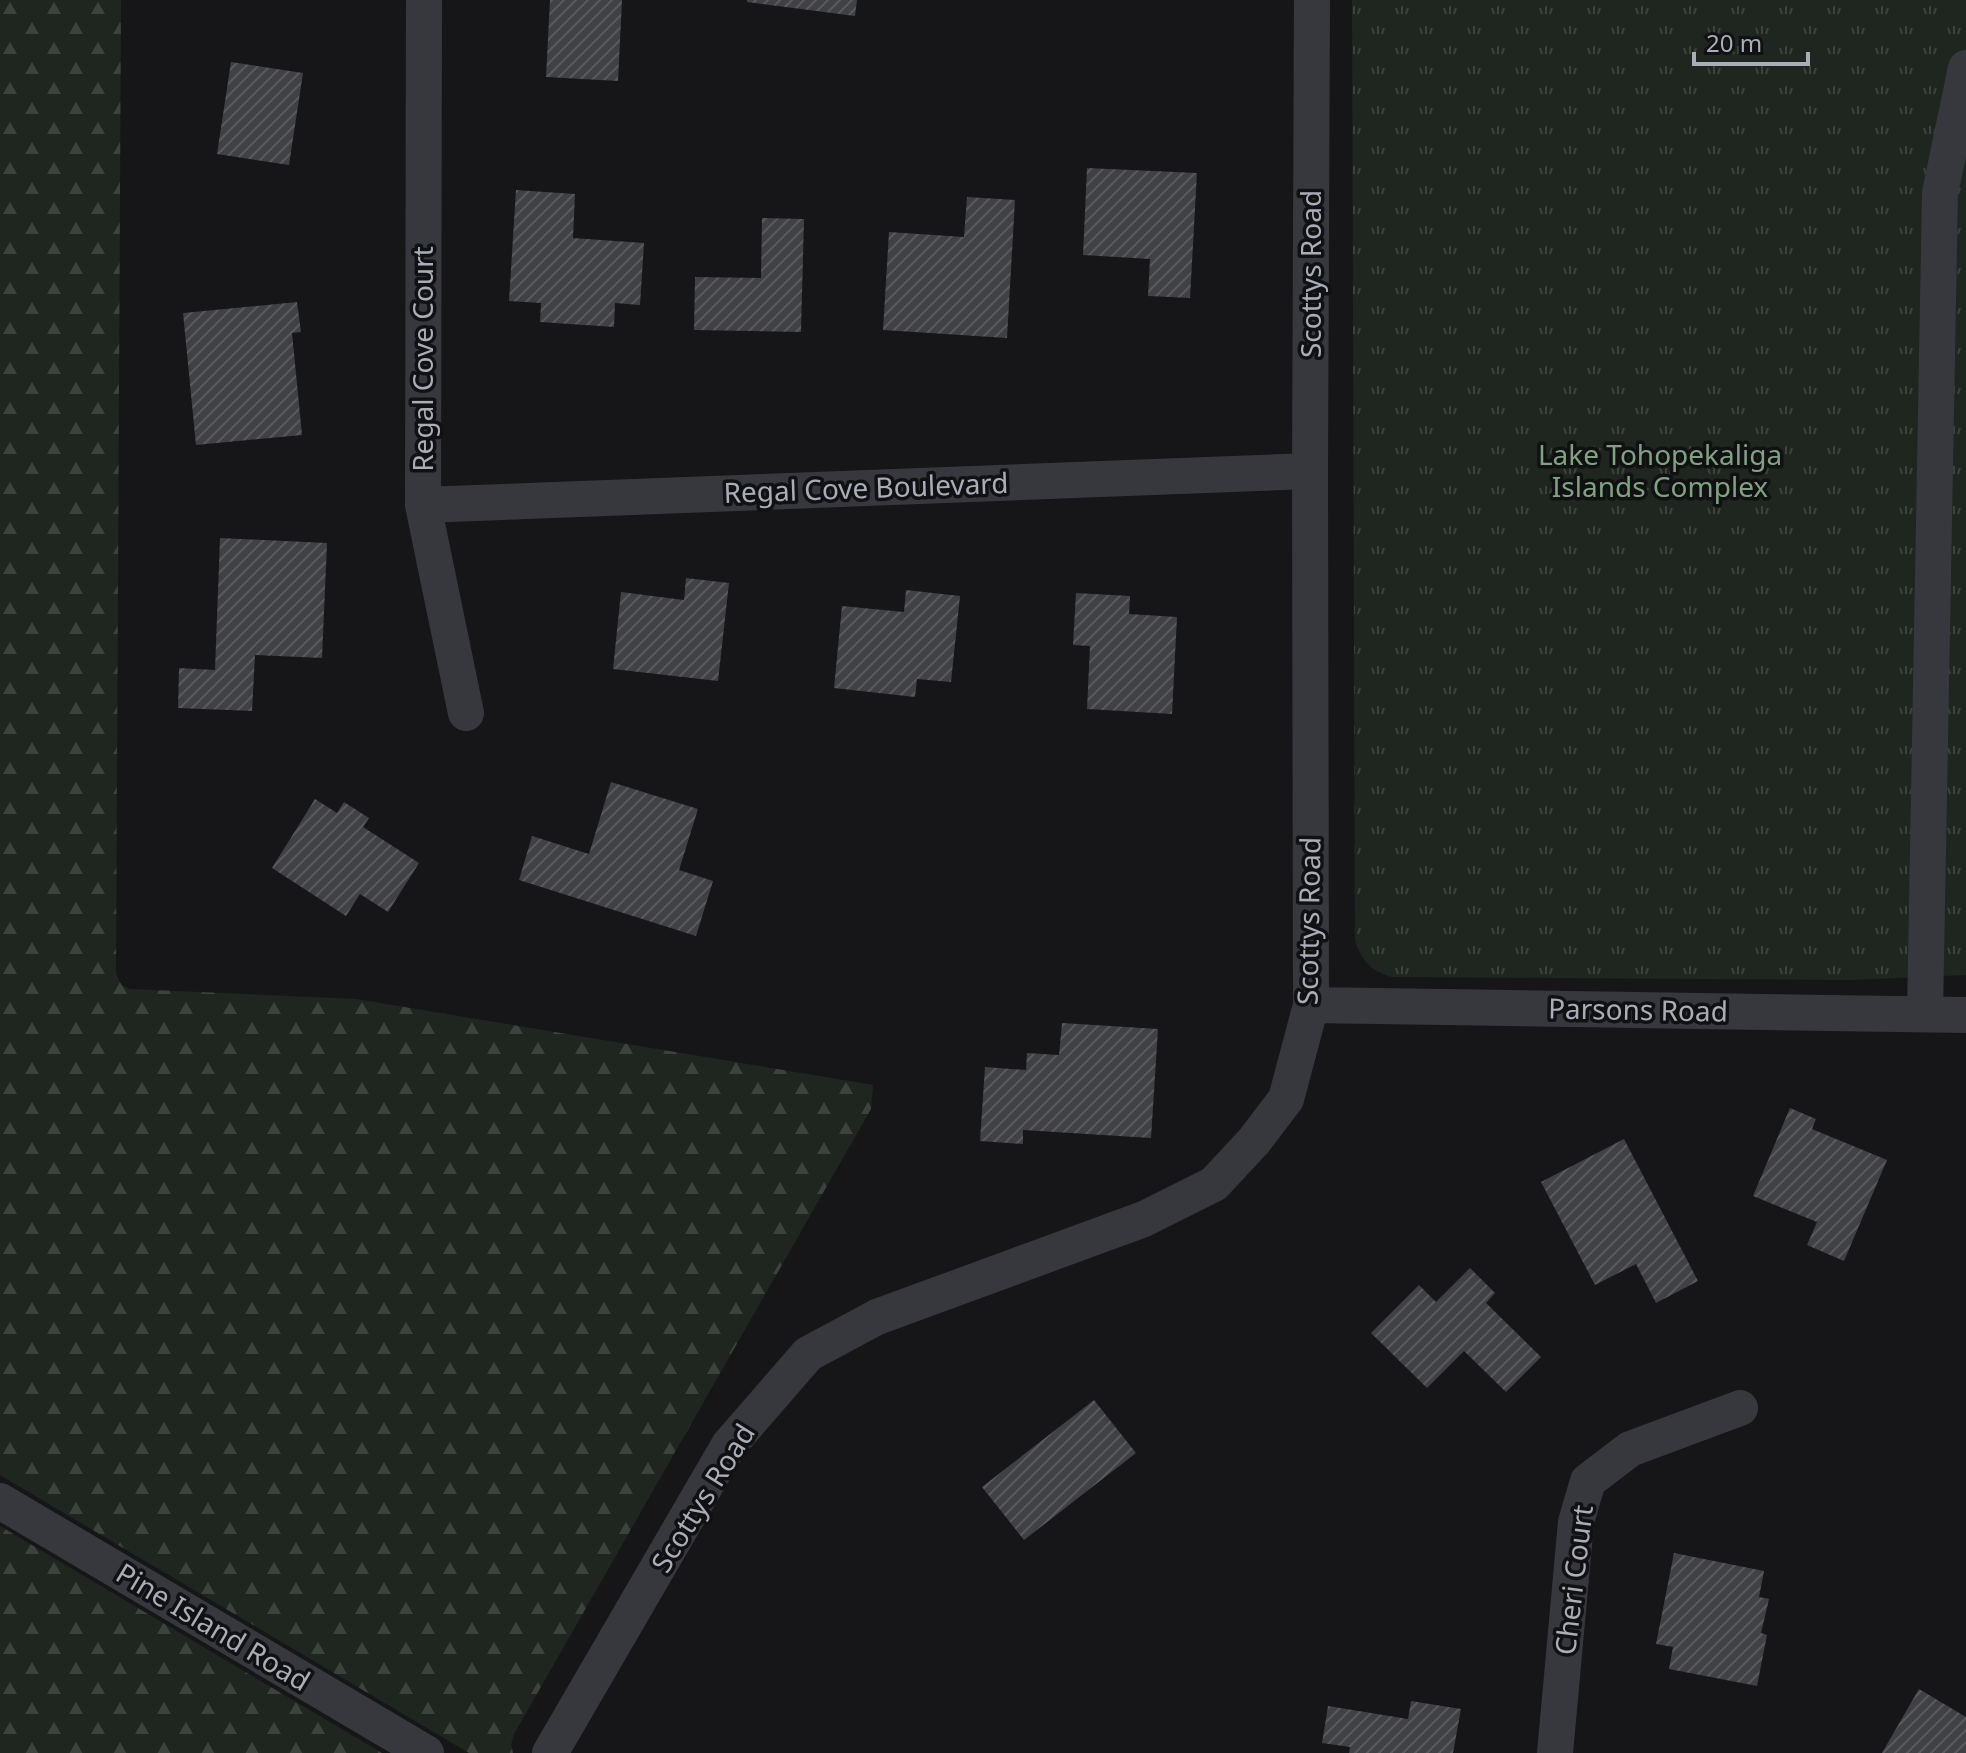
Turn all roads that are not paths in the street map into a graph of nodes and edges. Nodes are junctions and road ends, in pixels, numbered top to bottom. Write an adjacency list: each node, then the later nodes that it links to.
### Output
1 (424, 0): 5 (street, Regal Cove Court)
2 (1312, 0): 4 (street, Scottys Road)
3 (1966, 68): 8 (street)
4 (1310, 471): 5 (street, Regal Cove Boulevard); 7 (street, Scottys Road)
5 (423, 505): 6 (street, Regal Cove Court)
6 (466, 713)
7 (1311, 1005): 8 (street, Parsons Road); 13 (street, Scottys Road)
8 (1925, 1014): 9 (street, Parsons Road)
9 (1966, 1015)
10 (1740, 1408): 14 (street, Cheri Court)
11 (0, 1501): 12 (street, Pine Island Road)
12 (426, 1753)
13 (550, 1753)
14 (1555, 1753)

